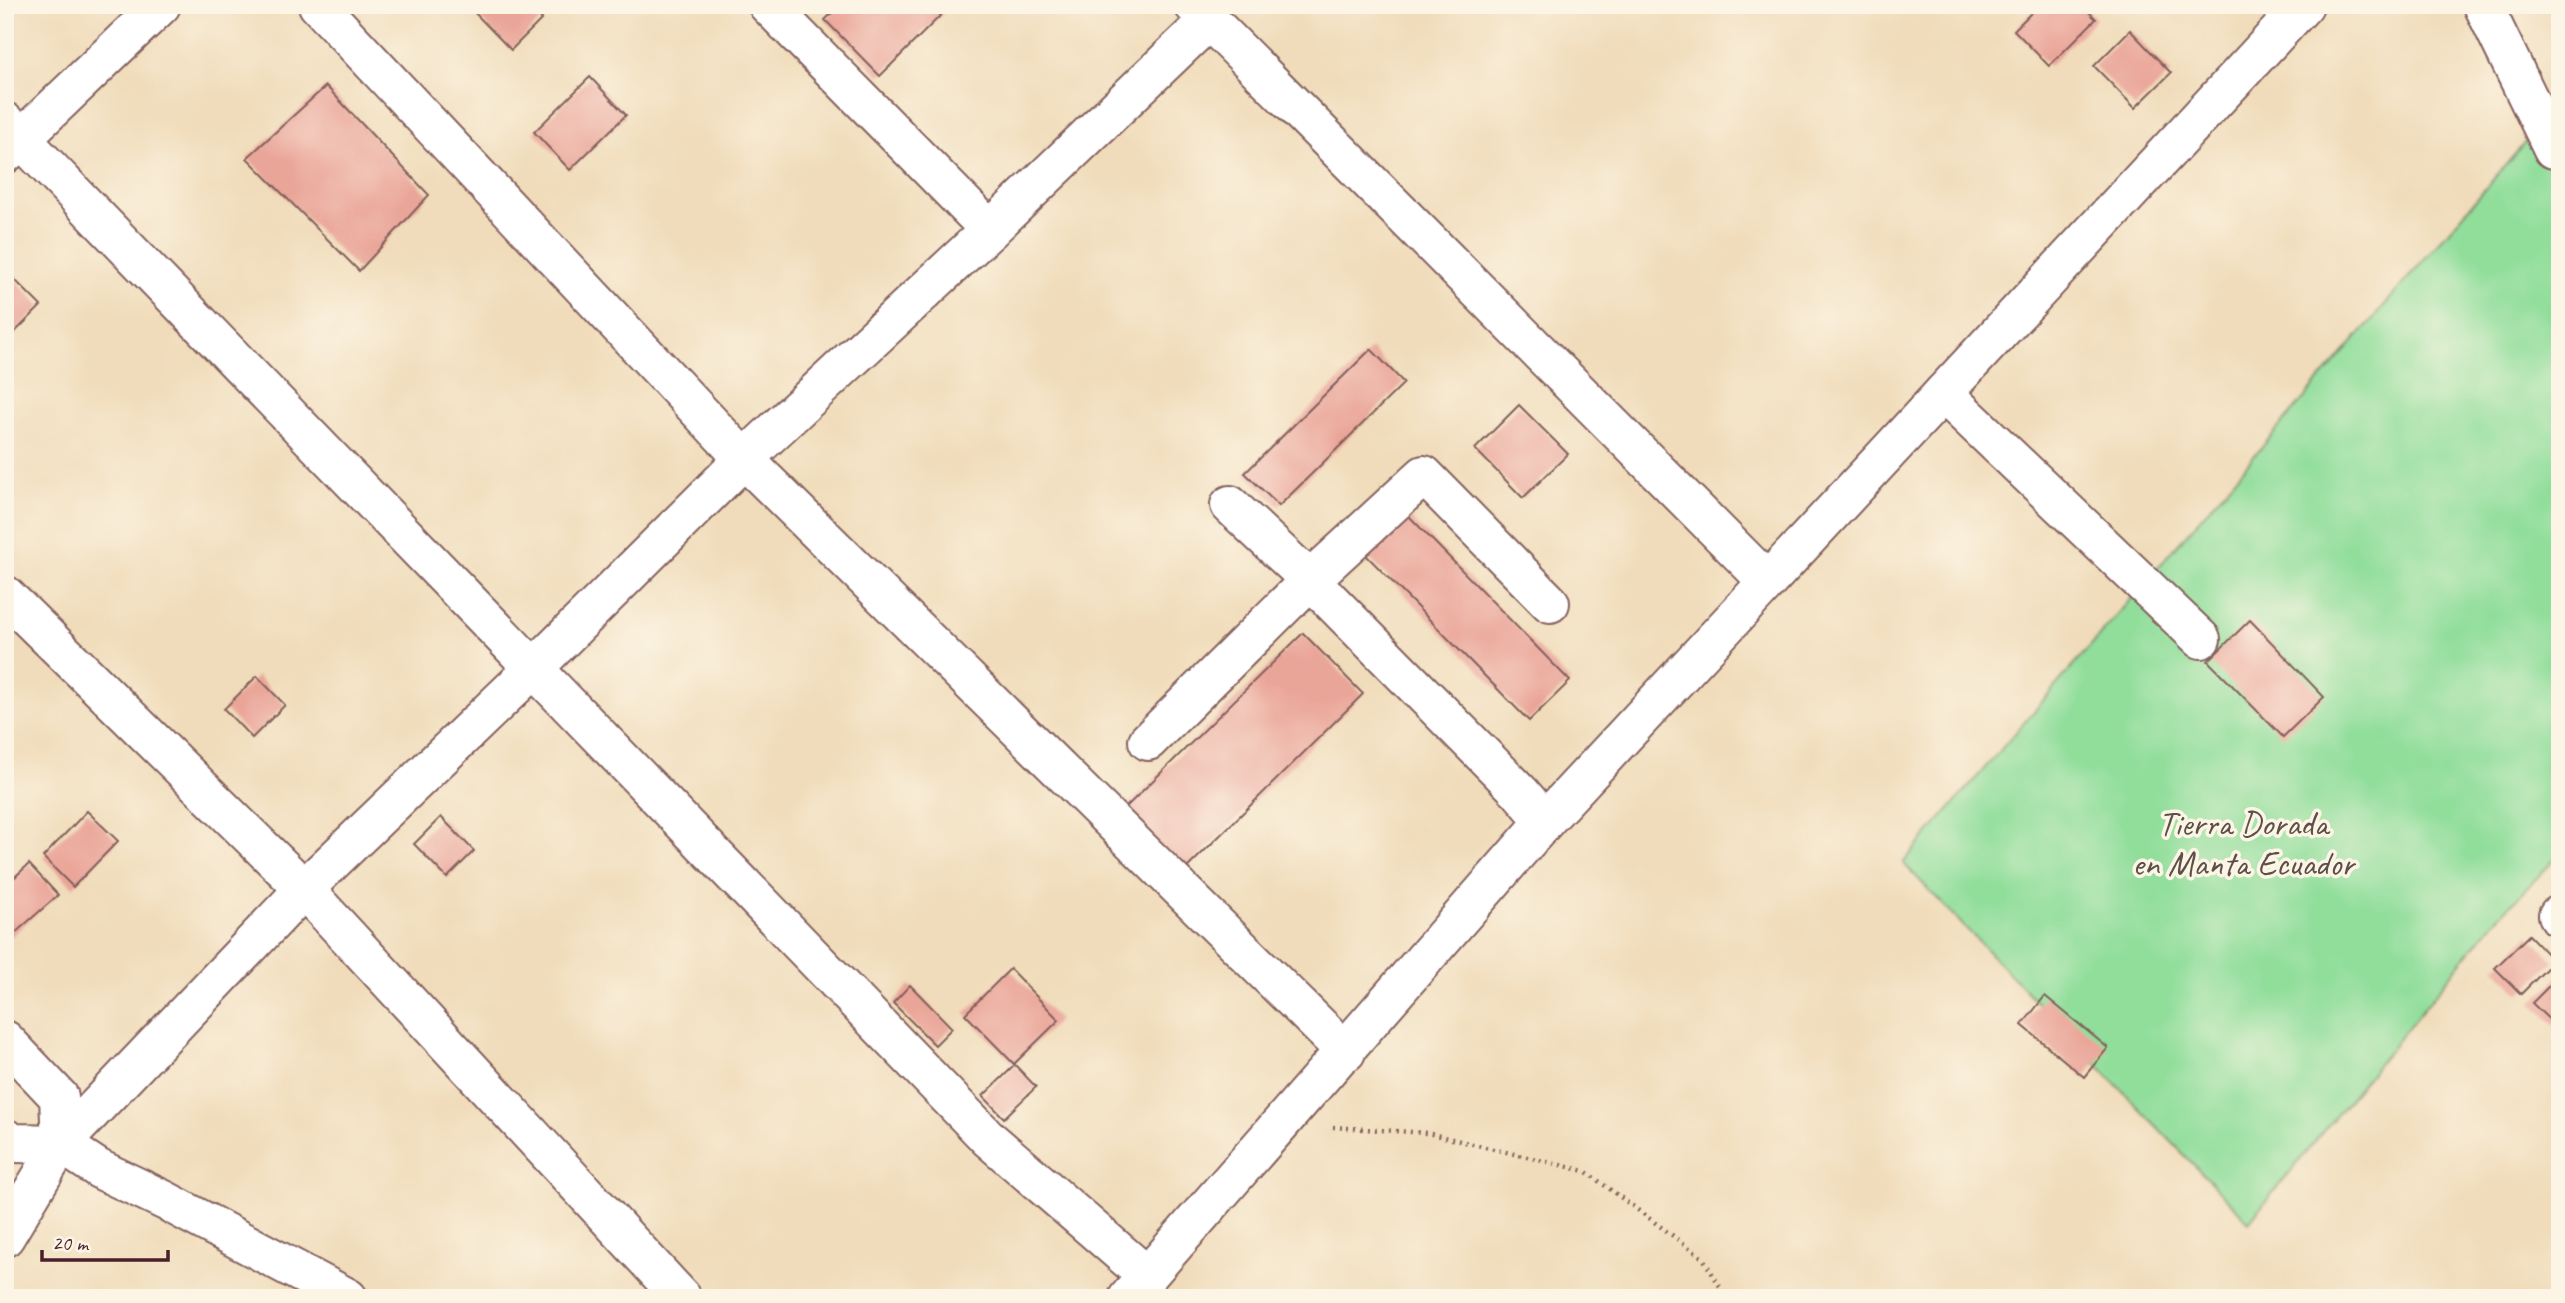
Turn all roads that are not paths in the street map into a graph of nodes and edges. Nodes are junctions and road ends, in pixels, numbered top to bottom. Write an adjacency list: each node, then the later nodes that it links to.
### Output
1 (161, 5): 7 (street)
2 (318, 5): 11 (street)
3 (768, 5): 9 (street)
4 (2304, 5): 10 (street)
5 (2483, 5): 8 (street)
6 (1202, 13): 9 (street); 14 (street)
7 (11, 138): 18 (street)
8 (2560, 143)
9 (990, 230): 11 (street)
10 (1943, 393): 14 (street); 17 (street)
11 (744, 459): 18 (street); 23 (street)
12 (1230, 505): 13 (street)
13 (1310, 580): 16 (street); 19 (street); 20 (street)
14 (1767, 581): 20 (street)
15 (5, 595): 21 (street)
16 (1550, 603)
17 (2201, 639)
18 (533, 670): 21 (street); 27 (street)
19 (1148, 741)
20 (1545, 821): 23 (street)
21 (304, 889): 25 (street); 29 (street)
22 (5, 1040): 25 (street)
23 (1346, 1052): 27 (street)
24 (5, 1138): 25 (street)
25 (61, 1144): 26 (street); 28 (street)
26 (5, 1237)
27 (1137, 1287)
28 (348, 1298)
29 (682, 1298)

